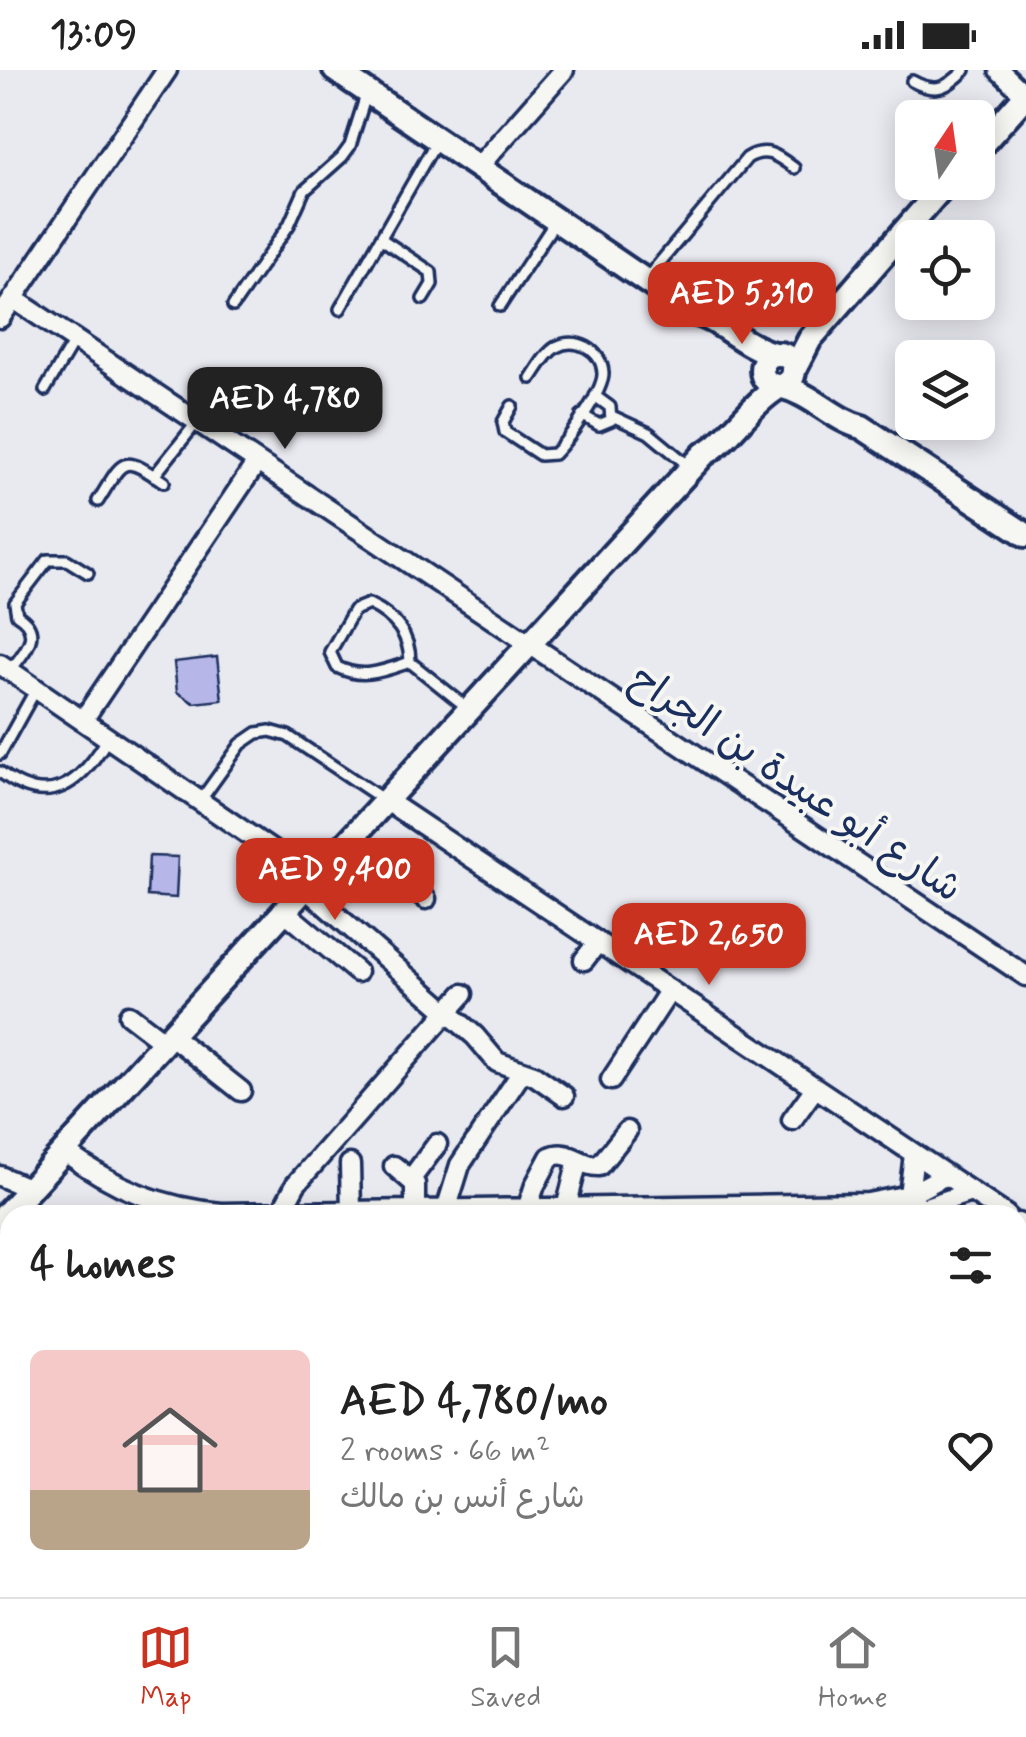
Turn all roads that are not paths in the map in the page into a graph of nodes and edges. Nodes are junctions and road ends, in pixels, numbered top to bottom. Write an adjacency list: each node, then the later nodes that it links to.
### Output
1 (167, 70): 18 (street)
2 (335, 70): 7 (street)
3 (564, 70): 11 (street)
4 (965, 70): 6 (lane)
5 (999, 70): 8 (street)
6 (912, 81)
7 (367, 92): 10 (street); 19 (lane)
8 (1022, 108): 9 (street)
9 (995, 133)
10 (438, 140): 11 (street); 15 (lane)
11 (478, 167): 14 (street)
12 (794, 168): 16 (lane)
13 (931, 200): 24 (street)
14 (557, 220): 16 (street); 20 (lane)
15 (382, 240): 17 (lane); 21 (lane)
16 (645, 280): 24 (street)
17 (424, 298)
18 (14, 299): 22 (street); 23 (street, شارع أبو عبيدة بن الجراح)
19 (233, 306)
20 (500, 306)
21 (340, 309)
22 (0, 318)
23 (74, 340): 26 (lane); 31 (street, شارع أبو عبيدة بن الجراح)
24 (778, 370): 32 (street); 35 (street)
25 (530, 378): 27 (lane)
26 (44, 390)
27 (595, 396): 29 (lane); 30 (lane)
28 (512, 406): 29 (lane)
29 (582, 415): 30 (lane)
30 (612, 416): 32 (lane)
31 (196, 422): 33 (street, شارع أبو عبيدة بن الجراح); 34 (lane)
32 (697, 461): 37 (street)
33 (257, 462): 37 (street, شارع أبو عبيدة بن الجراح); 42 (street)
34 (98, 501)
35 (1026, 535)
36 (88, 573): 39 (lane)
37 (529, 646): 41 (street); 55 (street, شارع أبو عبيدة بن الجراح)
38 (410, 662): 38 (lane); 41 (lane)
39 (5, 668): 40 (street)
40 (36, 688): 42 (street); 44 (lane)
41 (470, 710): 47 (street)
42 (83, 720): 43 (street)
43 (108, 738): 45 (lane); 46 (street)
44 (0, 754)
45 (0, 772)
46 (200, 801): 47 (lane); 49 (street)
47 (386, 801): 48 (street); 52 (street)
48 (353, 838): 49 (street); 50 (street)
49 (308, 882): 51 (street); 58 (street)
50 (426, 899)
51 (283, 910): 54 (street); 60 (street)
52 (598, 942): 53 (street); 56 (street)
53 (584, 960)
54 (357, 972)
55 (1026, 976)
56 (670, 990): 62 (street); 63 (street)
57 (463, 994): 58 (street)
58 (446, 1013): 61 (street); 84 (street)
59 (129, 1014): 60 (street)
60 (166, 1038): 64 (street); 69 (street)
61 (522, 1072): 65 (street); 77 (street)
62 (611, 1080)
63 (815, 1088): 66 (street); 70 (street)
64 (241, 1092)
65 (564, 1096)
66 (792, 1120)
67 (627, 1131): 71 (street)
68 (437, 1144): 74 (street)
69 (64, 1151): 78 (street); 83 (street)
70 (914, 1154): 75 (street); 80 (street)
71 (578, 1160): 88 (street); 89 (street)
72 (350, 1164): 85 (street)
73 (394, 1166): 74 (street)
74 (416, 1172): 77 (street); 86 (street)
75 (946, 1175): 79 (street); 80 (street)
76 (0, 1176): 78 (street)
77 (453, 1183): 87 (street)
78 (30, 1188): 82 (street)
79 (971, 1192): 92 (street); 93 (street)
80 (909, 1195): 81 (street)
81 (868, 1203): 90 (street); 91 (street)
82 (15, 1205)
83 (168, 1205)
84 (285, 1205)
85 (343, 1205)
86 (416, 1205)
87 (448, 1205)
88 (528, 1205)
89 (578, 1205)
90 (833, 1205)
91 (877, 1205)
92 (932, 1205)
93 (991, 1205)
94 (0, 1539): 95 (street)
95 (0, 1574)

